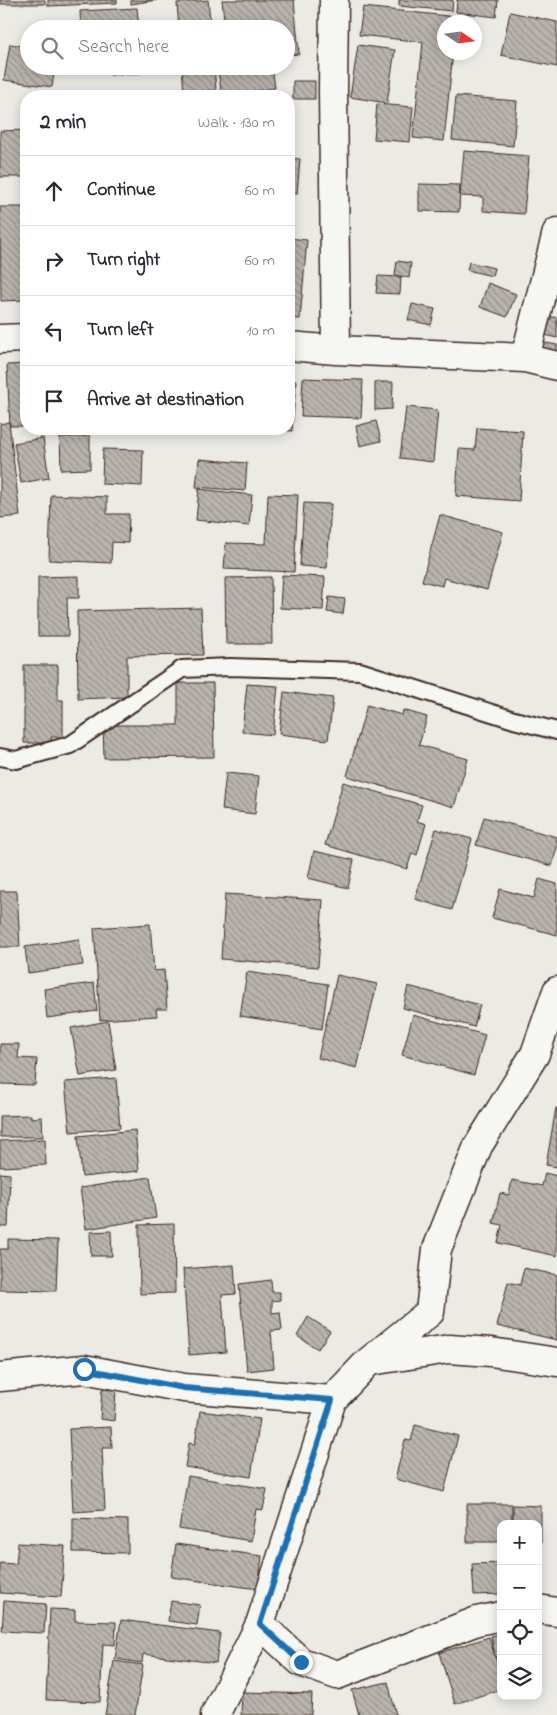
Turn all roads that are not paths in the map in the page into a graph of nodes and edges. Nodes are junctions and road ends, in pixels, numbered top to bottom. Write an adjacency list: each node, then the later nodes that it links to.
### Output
1 (334, 0): 6 (street)
2 (557, 232): 7 (street)
3 (20, 338): 4 (street)
4 (0, 339)
5 (295, 347): 6 (street)
6 (336, 350): 7 (street)
7 (525, 358): 8 (street)
8 (557, 366)
9 (557, 731): 10 (lane)
10 (0, 757)
11 (557, 991): 12 (street)
12 (546, 1055): 13 (street)
13 (368, 1362): 14 (street); 16 (street)
14 (557, 1362)
15 (0, 1377): 16 (street)
16 (332, 1400): 20 (street)
17 (542, 1610): 18 (street)
18 (557, 1612)
19 (497, 1617): 20 (street)
20 (260, 1624): 21 (street)
21 (216, 1715)

